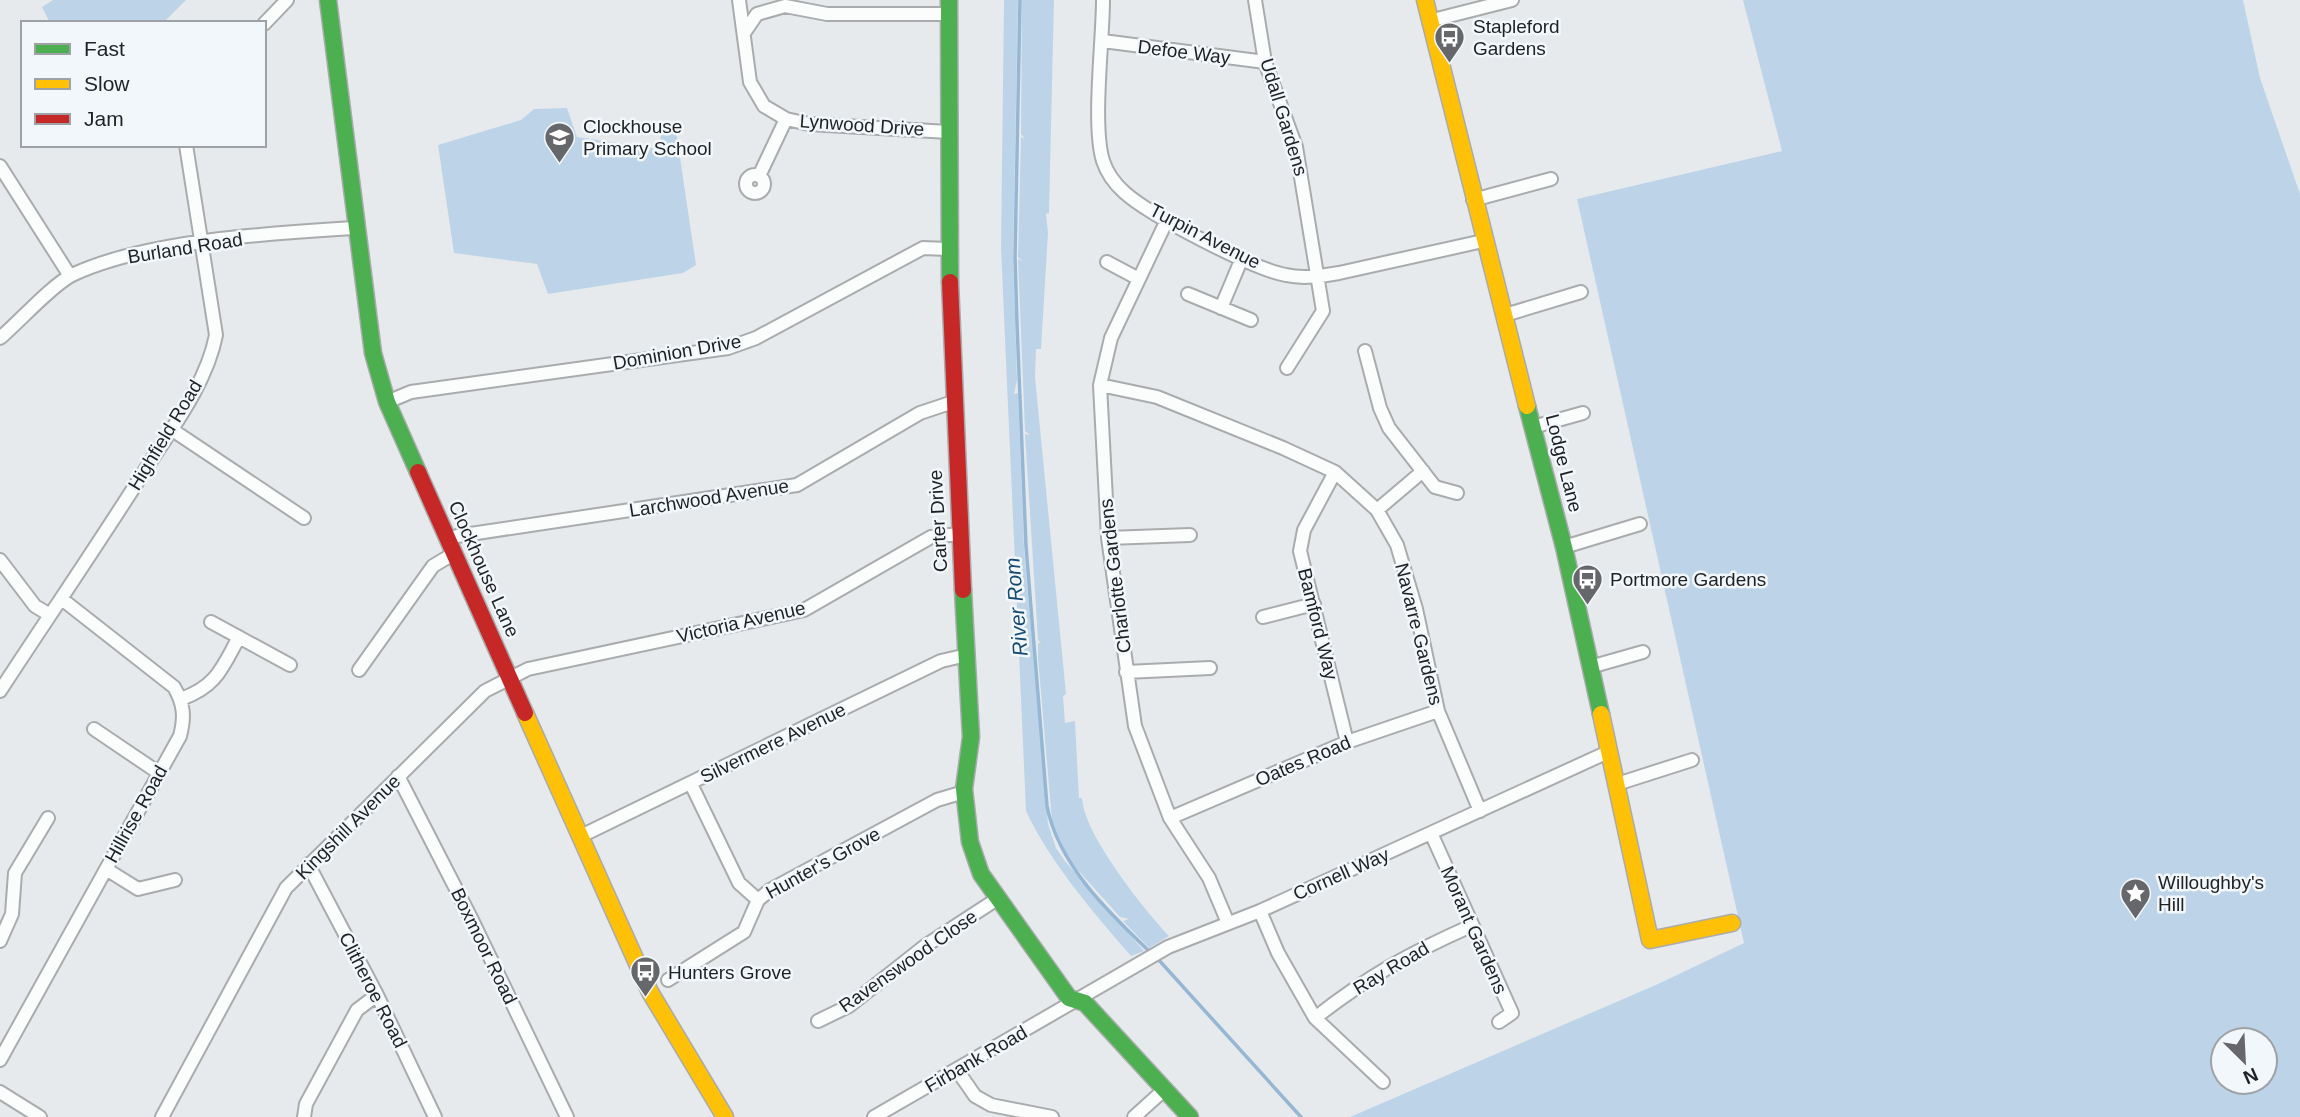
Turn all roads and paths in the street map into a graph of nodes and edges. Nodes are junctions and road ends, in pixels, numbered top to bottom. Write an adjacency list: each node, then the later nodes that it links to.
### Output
1 (287, 0): 12 (street)
2 (328, 0): 24 (street, Clockhouse Lane)
3 (739, 0): 13 (street, Lynwood Drive)
4 (769, 0): 9 (street)
5 (1103, 0): 14 (street, Turpin Avenue)
6 (1255, 0): 15 (street, Udall Gardens)
7 (1425, 0): 11 (street, Lodge Lane)
8 (1512, 0): 11 (street)
9 (785, 6): 10 (street); 13 (street)
10 (949, 7): 17 (street, Carter Drive)
11 (1429, 21): 22 (street, Lodge Lane)
12 (266, 22)
13 (744, 33): 16 (street, Lynwood Drive)
14 (1103, 41): 15 (street, Defoe Way); 23 (street, Turpin Avenue)
15 (1265, 62): 31 (street, Udall Gardens)
16 (786, 119): 17 (street, Lynwood Drive); 20 (street)
17 (949, 132): 27 (street, Carter Drive)
18 (186, 147): 26 (street, Highfield Road)
19 (0, 166): 30 (street)
20 (759, 176)
21 (1551, 179): 22 (street)
22 (1473, 200): 25 (street, Lodge Lane)
23 (1167, 219): 28 (street, Turpin Avenue); 32 (street, Charlotte Gardens)
24 (355, 228): 26 (street, Burland Road); 42 (street, Clockhouse Lane)
25 (1483, 241): 31 (street, Turpin Avenue); 36 (street, Lodge Lane)
26 (201, 244): 30 (street, Burland Road); 46 (street, Highfield Road)
27 (948, 249): 42 (street, Dominion Drive); 43 (street, Carter Drive)
28 (1242, 258): 31 (street, Turpin Avenue); 35 (street)
29 (1107, 262): 32 (street)
30 (70, 276): 38 (street, Burland Road)
31 (1315, 277): 40 (street, Udall Gardens)
32 (1137, 278): 41 (street, Charlotte Gardens)
33 (1581, 292): 36 (street)
34 (1188, 294): 35 (street)
35 (1221, 308): 37 (street)
36 (1505, 314): 45 (street, Lodge Lane)
37 (1251, 320)
38 (0, 338)
39 (1365, 352): 47 (street)
40 (1287, 368)
41 (1100, 385): 48 (street, Navarre Gardens); 55 (street, Charlotte Gardens)
42 (387, 402): 56 (street, Clockhouse Lane)
43 (953, 402): 53 (street, Carter Drive); 56 (street, Larchwood Avenue)
44 (1583, 413): 45 (street)
45 (1533, 428): 57 (street, Lodge Lane)
46 (171, 429): 51 (street); 59 (street, Highfield Road)
47 (1423, 471): 49 (street); 50 (street)
48 (1335, 472): 50 (street, Navarre Gardens); 60 (street, Bamford Way)
49 (1457, 493)
50 (1377, 510): 75 (street, Navarre Gardens)
51 (304, 518)
52 (1640, 524): 57 (street)
53 (960, 534): 66 (street, Carter Drive); 72 (street, Victoria Avenue)
54 (1190, 535): 55 (street)
55 (1108, 538): 71 (street, Charlotte Gardens)
56 (450, 547): 70 (street); 72 (street, Clockhouse Lane)
57 (1563, 547): 68 (street, Lodge Lane)
58 (0, 559): 61 (street)
59 (64, 600): 61 (street, Highfield Road); 74 (street)
60 (1314, 604): 62 (street); 77 (street, Bamford Way)
61 (50, 615): 73 (street, Highfield Road)
62 (1263, 617)
63 (211, 622): 64 (street)
64 (239, 637): 67 (street); 74 (street)
65 (1643, 652): 68 (street)
66 (967, 655): 82 (street, Silvermere Avenue); 84 (street, Carter Drive)
67 (290, 665)
68 (1590, 667): 78 (street, Lodge Lane)
69 (1210, 668): 71 (street)
70 (359, 670)
71 (1126, 672): 87 (street, Charlotte Gardens)
72 (510, 677): 81 (street, Kingshill Avenue); 89 (street, Clockhouse Lane)
73 (0, 691)
74 (181, 699): 80 (street, Hillrise Road)
75 (1438, 710): 77 (street, Oates Road); 85 (street, Navarre Gardens)
76 (94, 729): 80 (street)
77 (1348, 742): 87 (street, Oates Road)
78 (1608, 752): 83 (street, Lodge Lane); 85 (street, Cornell Way)
79 (1692, 760): 83 (street)
80 (159, 773): 91 (street, Hillrise Road)
81 (398, 776): 90 (street, Kingshill Avenue); 117 (street, Boxmoor Road)
82 (691, 784): 89 (street, Silvermere Avenue); 94 (street)
83 (1617, 784): 97 (street, Lodge Lane)
84 (964, 792): 93 (street, Carter Drive); 94 (street, Hunter's Grove)
85 (1479, 811): 88 (street, Cornell Way)
86 (48, 818): 99 (street)
87 (1170, 818): 96 (street, Charlotte Gardens)
88 (1431, 833): 95 (street, Cornell Way); 98 (street, Morant Gardens)
89 (581, 836): 100 (street, Clockhouse Lane)
90 (308, 864): 102 (street, Clitheroe Road); 114 (street, Kingshill Avenue)
91 (106, 869): 92 (street); 108 (street, Hillrise Road)
92 (176, 880)
93 (997, 899): 103 (street, Carter Drive); 106 (street, Ravenswood Close)
94 (758, 900): 101 (street, Hunter's Grove)
95 (1259, 911): 96 (street, Cornell Way); 105 (street)
96 (1228, 923): 103 (street, Cornell Way)
97 (1732, 923)
98 (1471, 926): 105 (street, Ray Road); 107 (street, Morant Gardens)
99 (0, 942)
100 (643, 975): 101 (street); 104 (street, Clockhouse Lane)
101 (668, 981): 104 (street)
102 (377, 995): 115 (street); 116 (street, Clitheroe Road)
103 (1078, 1000): 109 (street, Firbank Road); 111 (street, Carter Drive)
104 (660, 1008): 118 (street, Clockhouse Lane)
105 (1315, 1018): 110 (street)
106 (818, 1021)
107 (1499, 1022)
108 (2, 1053)
109 (957, 1070): 119 (street, Firbank Road); 120 (street)
110 (1383, 1082)
111 (1165, 1089): 121 (street); 122 (street, Carter Drive)
112 (0, 1092): 113 (street)
113 (40, 1117)
114 (162, 1117)
115 (304, 1117)
116 (435, 1117)
117 (567, 1117)
118 (725, 1117)
119 (874, 1117)
120 (1052, 1117)
121 (1134, 1117)
122 (1190, 1117)

